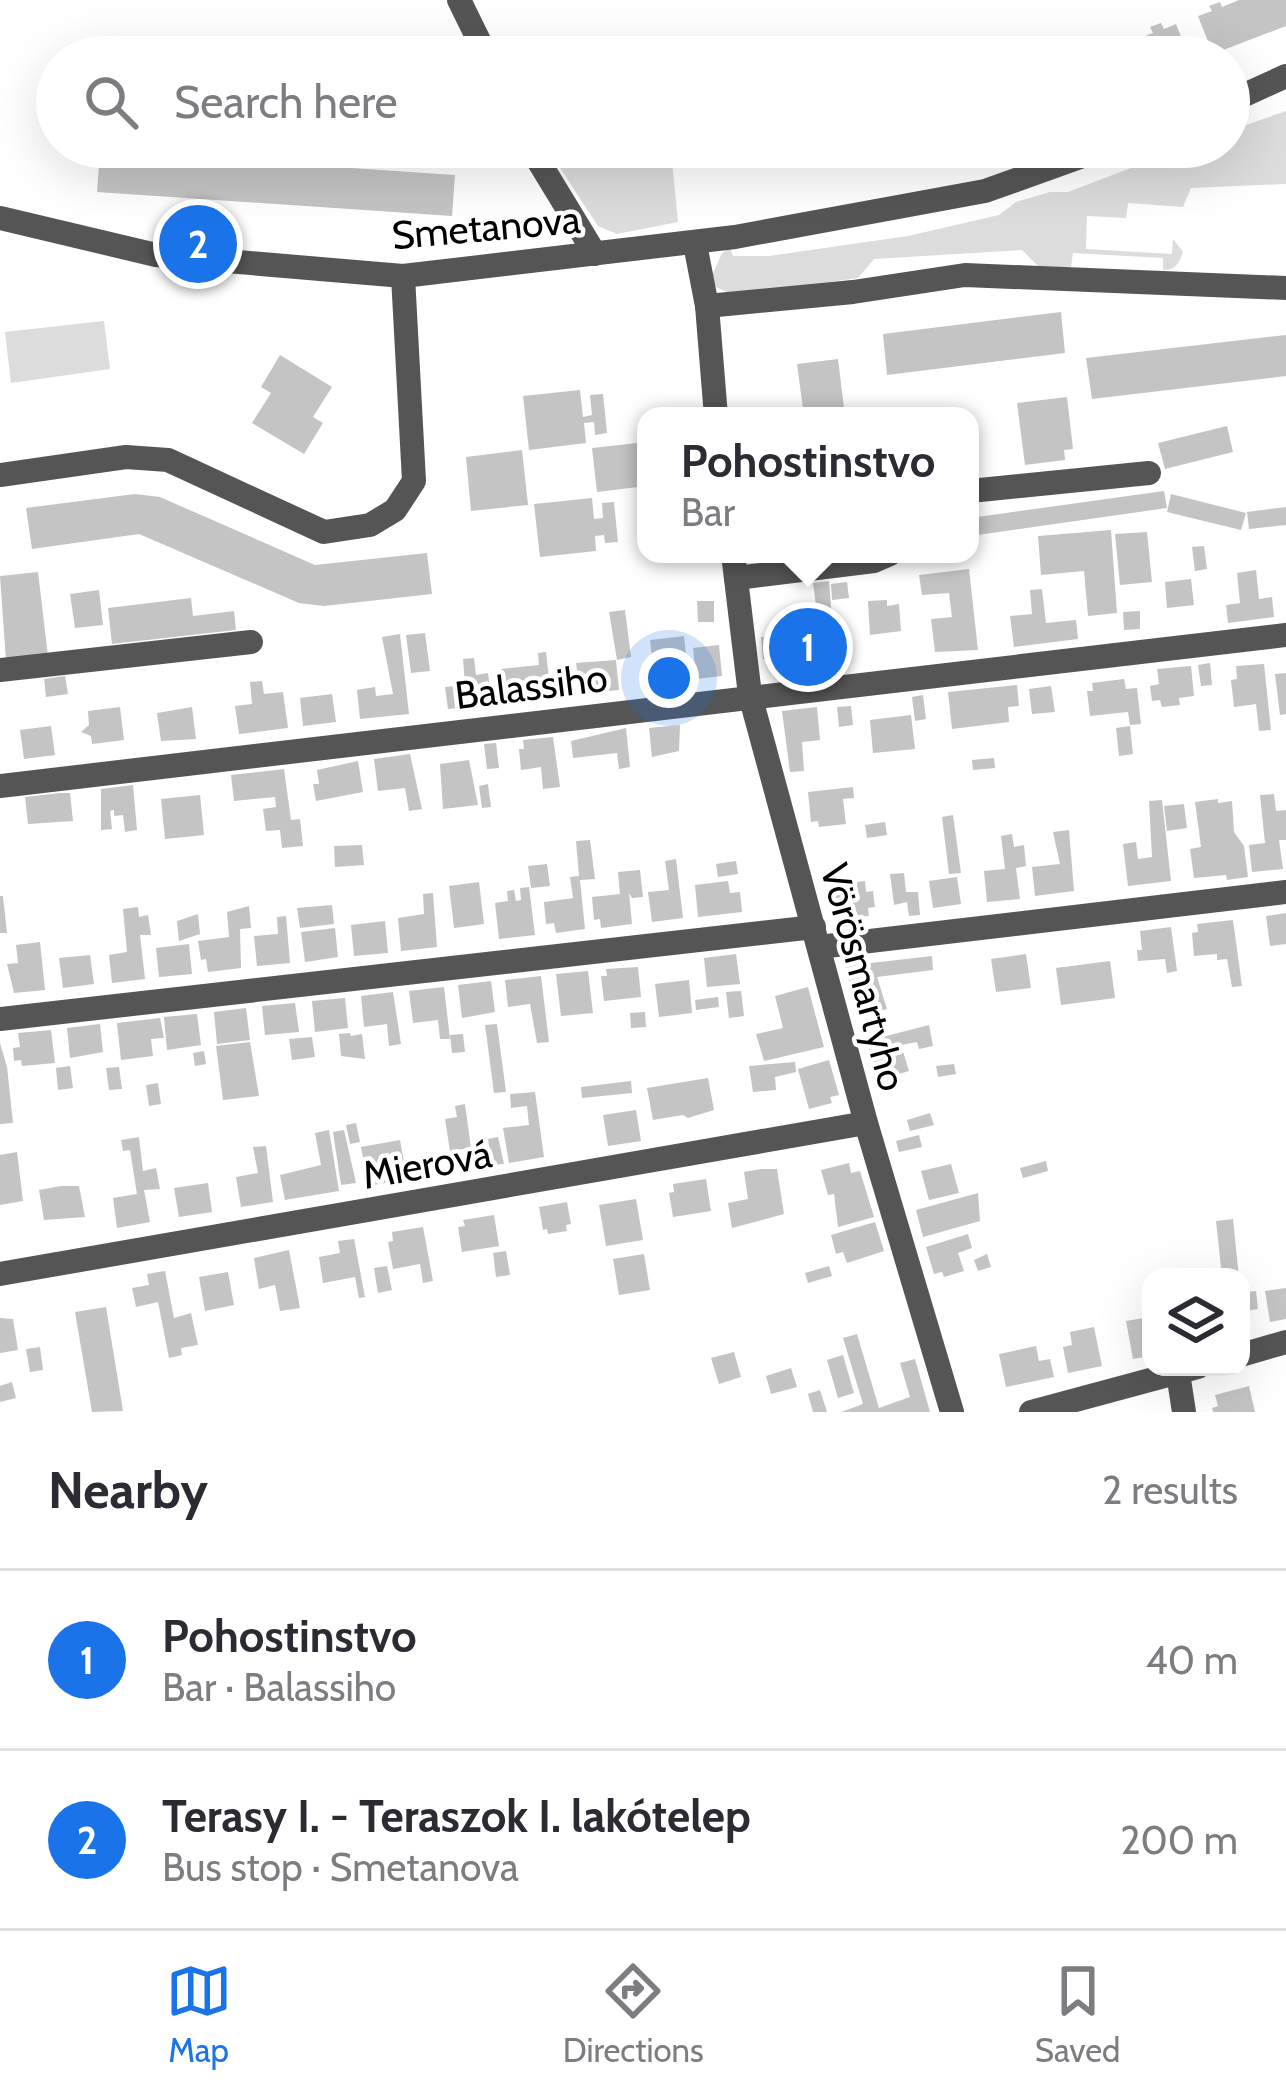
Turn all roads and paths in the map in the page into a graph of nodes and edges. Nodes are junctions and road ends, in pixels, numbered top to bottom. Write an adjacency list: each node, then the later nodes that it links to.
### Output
1 (459, 0): 2 (street)
2 (477, 36)
3 (1286, 76): 4 (street)
4 (1250, 92)
5 (543, 168): 9 (street)
6 (1049, 168): 8 (street, Smetanova)
7 (0, 218): 10 (street, Smetanova)
8 (694, 244): 9 (street, Smetanova); 12 (street)
9 (595, 254): 10 (street, Smetanova)
10 (403, 276): 15 (street)
11 (1286, 288): 12 (street)
12 (707, 306): 13 (street)
13 (715, 407)
14 (1149, 473): 16 (street)
15 (0, 475)
16 (979, 490)
17 (818, 563): 18 (street)
18 (735, 566): 22 (street, Vörösmartyho)
19 (1286, 635): 22 (street, Balassiho)
20 (251, 642): 21 (street)
21 (0, 670)
22 (750, 695): 23 (street, Balassiho); 25 (street, Vörösmartyho)
23 (0, 787)
24 (1286, 892): 25 (street)
25 (816, 937): 26 (street); 27 (street, Vörösmartyho)
26 (0, 1019)
27 (866, 1123): 28 (street, Mierová); 33 (street, Vörösmartyho)
28 (0, 1274)
29 (1286, 1342): 30 (street)
30 (1250, 1352)
31 (1166, 1376): 34 (street)
32 (1187, 1376): 35 (street)
33 (952, 1412)
34 (1031, 1412)
35 (1184, 1412)

